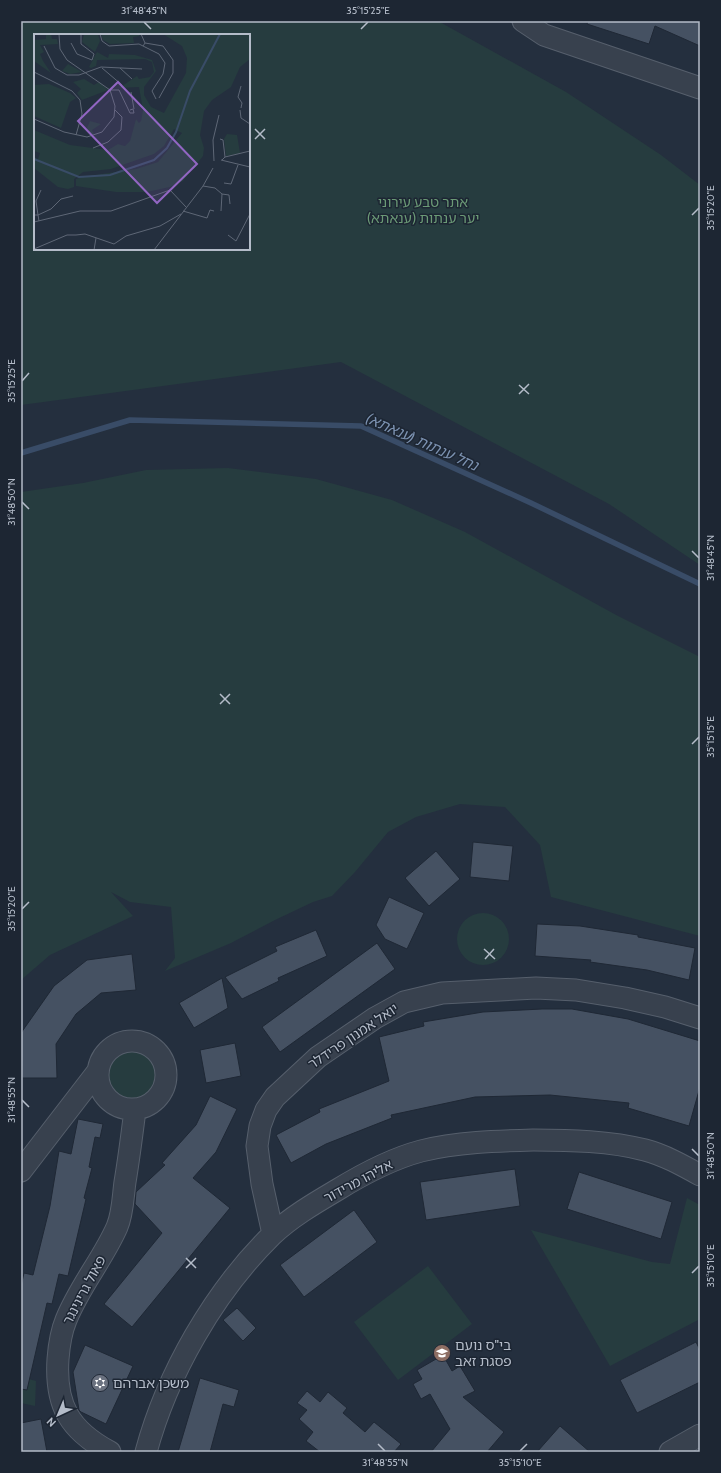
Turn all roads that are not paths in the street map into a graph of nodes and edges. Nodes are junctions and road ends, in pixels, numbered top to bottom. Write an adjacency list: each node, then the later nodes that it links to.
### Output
1 (523, 21): 2 (street)
2 (700, 88)
3 (700, 1018): 8 (street, יואל אמנון פרידלר)
4 (98, 1071): 5 (street); 5 (street); 6 (street)
5 (135, 1110): 10 (street, פאול גרינינגר)
6 (21, 1171)
7 (700, 1175): 8 (street, אליהו מרידור)
8 (273, 1234): 11 (street, אליהו מרידור)
9 (700, 1435): 12 (street)
10 (110, 1452)
11 (146, 1452)
12 (670, 1452)

